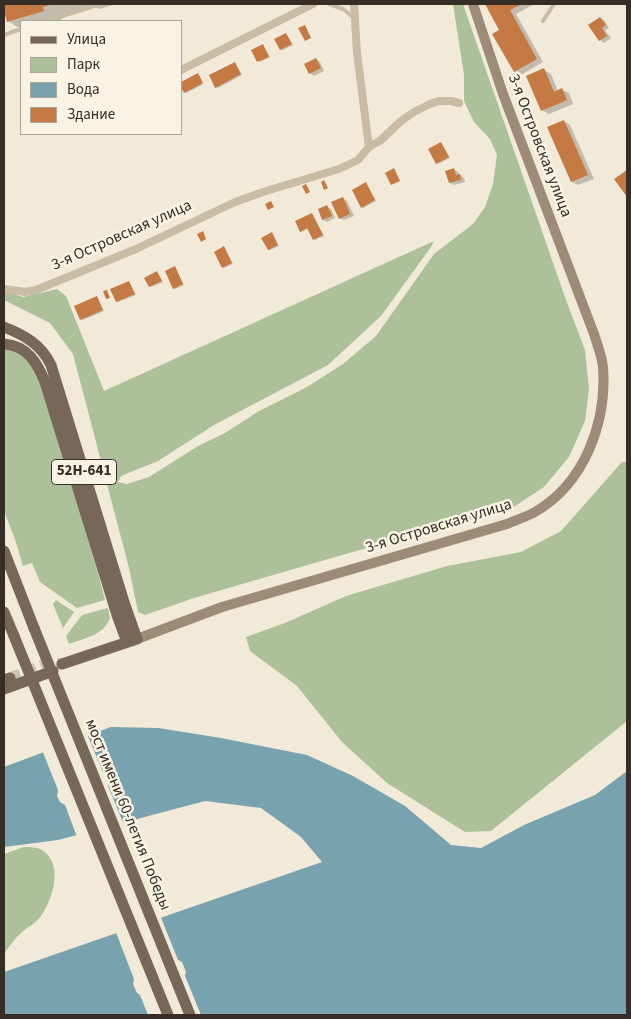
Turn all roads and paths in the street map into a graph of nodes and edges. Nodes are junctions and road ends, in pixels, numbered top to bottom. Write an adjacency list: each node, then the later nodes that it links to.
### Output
1 (102, 4): 7 (lane)
2 (314, 4): 12 (street)
3 (329, 4): 8 (lane)
4 (354, 4): 8 (street)
5 (473, 4): 20 (main road, 3-я Островская улица)
6 (554, 4): 9 (lane)
7 (49, 20)
8 (356, 20): 14 (street)
9 (542, 21)
10 (20, 29): 11 (lane)
11 (4, 35)
12 (182, 70)
13 (459, 104): 14 (street, 3-я Островская улица)
14 (369, 147): 15 (street, 3-я Островская улица)
15 (6, 289)
16 (4, 327): 20 (main road, 52Н-641)
17 (4, 344): 20 (main road, 52Н-641)
18 (4, 551): 23 (main road, мост имени 60-летия Победы, bridge)
19 (4, 612): 22 (main road, bridge)
20 (132, 640): 21 (main road)
21 (4, 689)
22 (168, 1015)
23 (190, 1015)

